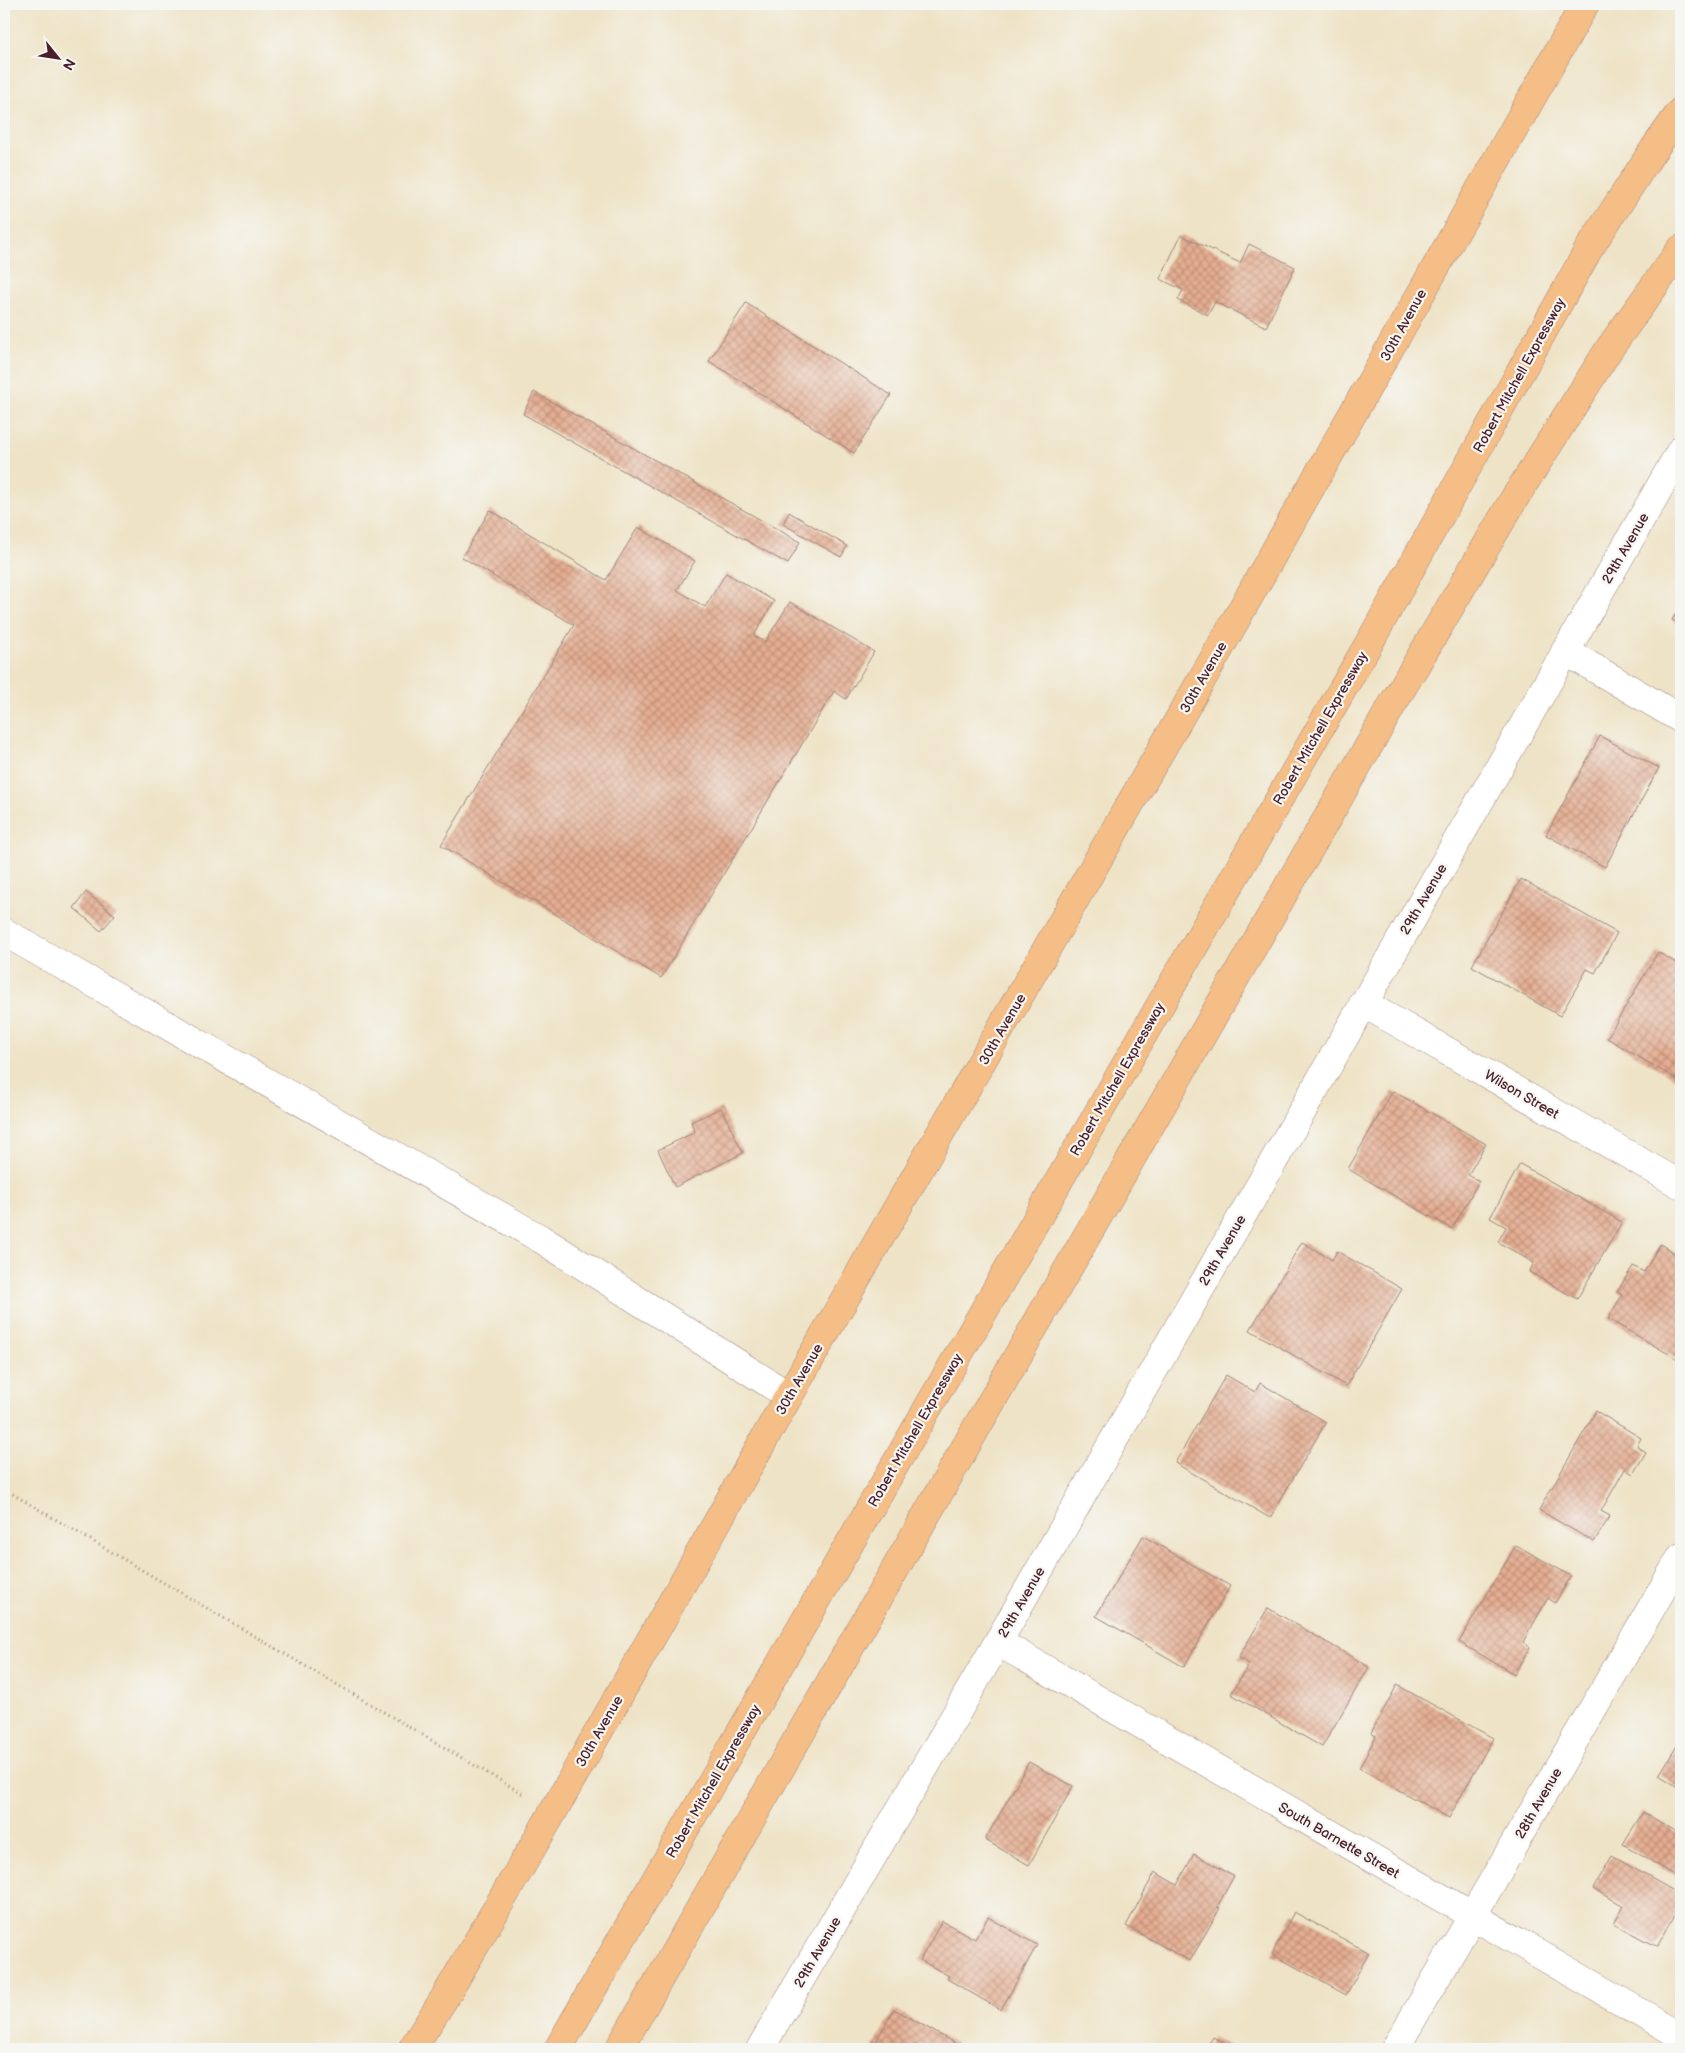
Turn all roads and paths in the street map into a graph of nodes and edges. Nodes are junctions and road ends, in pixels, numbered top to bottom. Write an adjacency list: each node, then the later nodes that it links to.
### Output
1 (1585, 4): 10 (main road, 30th Avenue)
2 (1681, 111): 18 (main road, Robert Mitchell Expressway)
3 (1681, 249): 19 (main road)
4 (1681, 450): 5 (street, 29th Avenue)
5 (1565, 651): 6 (street); 8 (street, 29th Avenue)
6 (1681, 719)
7 (4, 932): 10 (street)
8 (1363, 1003): 9 (street, Wilson Street); 13 (street, 29th Avenue)
9 (1681, 1185)
10 (789, 1396): 14 (main road, 30th Avenue)
11 (4, 1489): 14 (path)
12 (1681, 1557): 15 (street, 28th Avenue)
13 (998, 1642): 15 (street, South Barnette Street); 20 (street, 29th Avenue)
14 (553, 1812): 17 (main road, 30th Avenue)
15 (1471, 1916): 16 (street, South Barnette Street); 21 (street, 28th Avenue)
16 (1681, 2036)
17 (412, 2049)
18 (558, 2049)
19 (619, 2049)
20 (760, 2049)
21 (1395, 2049)

